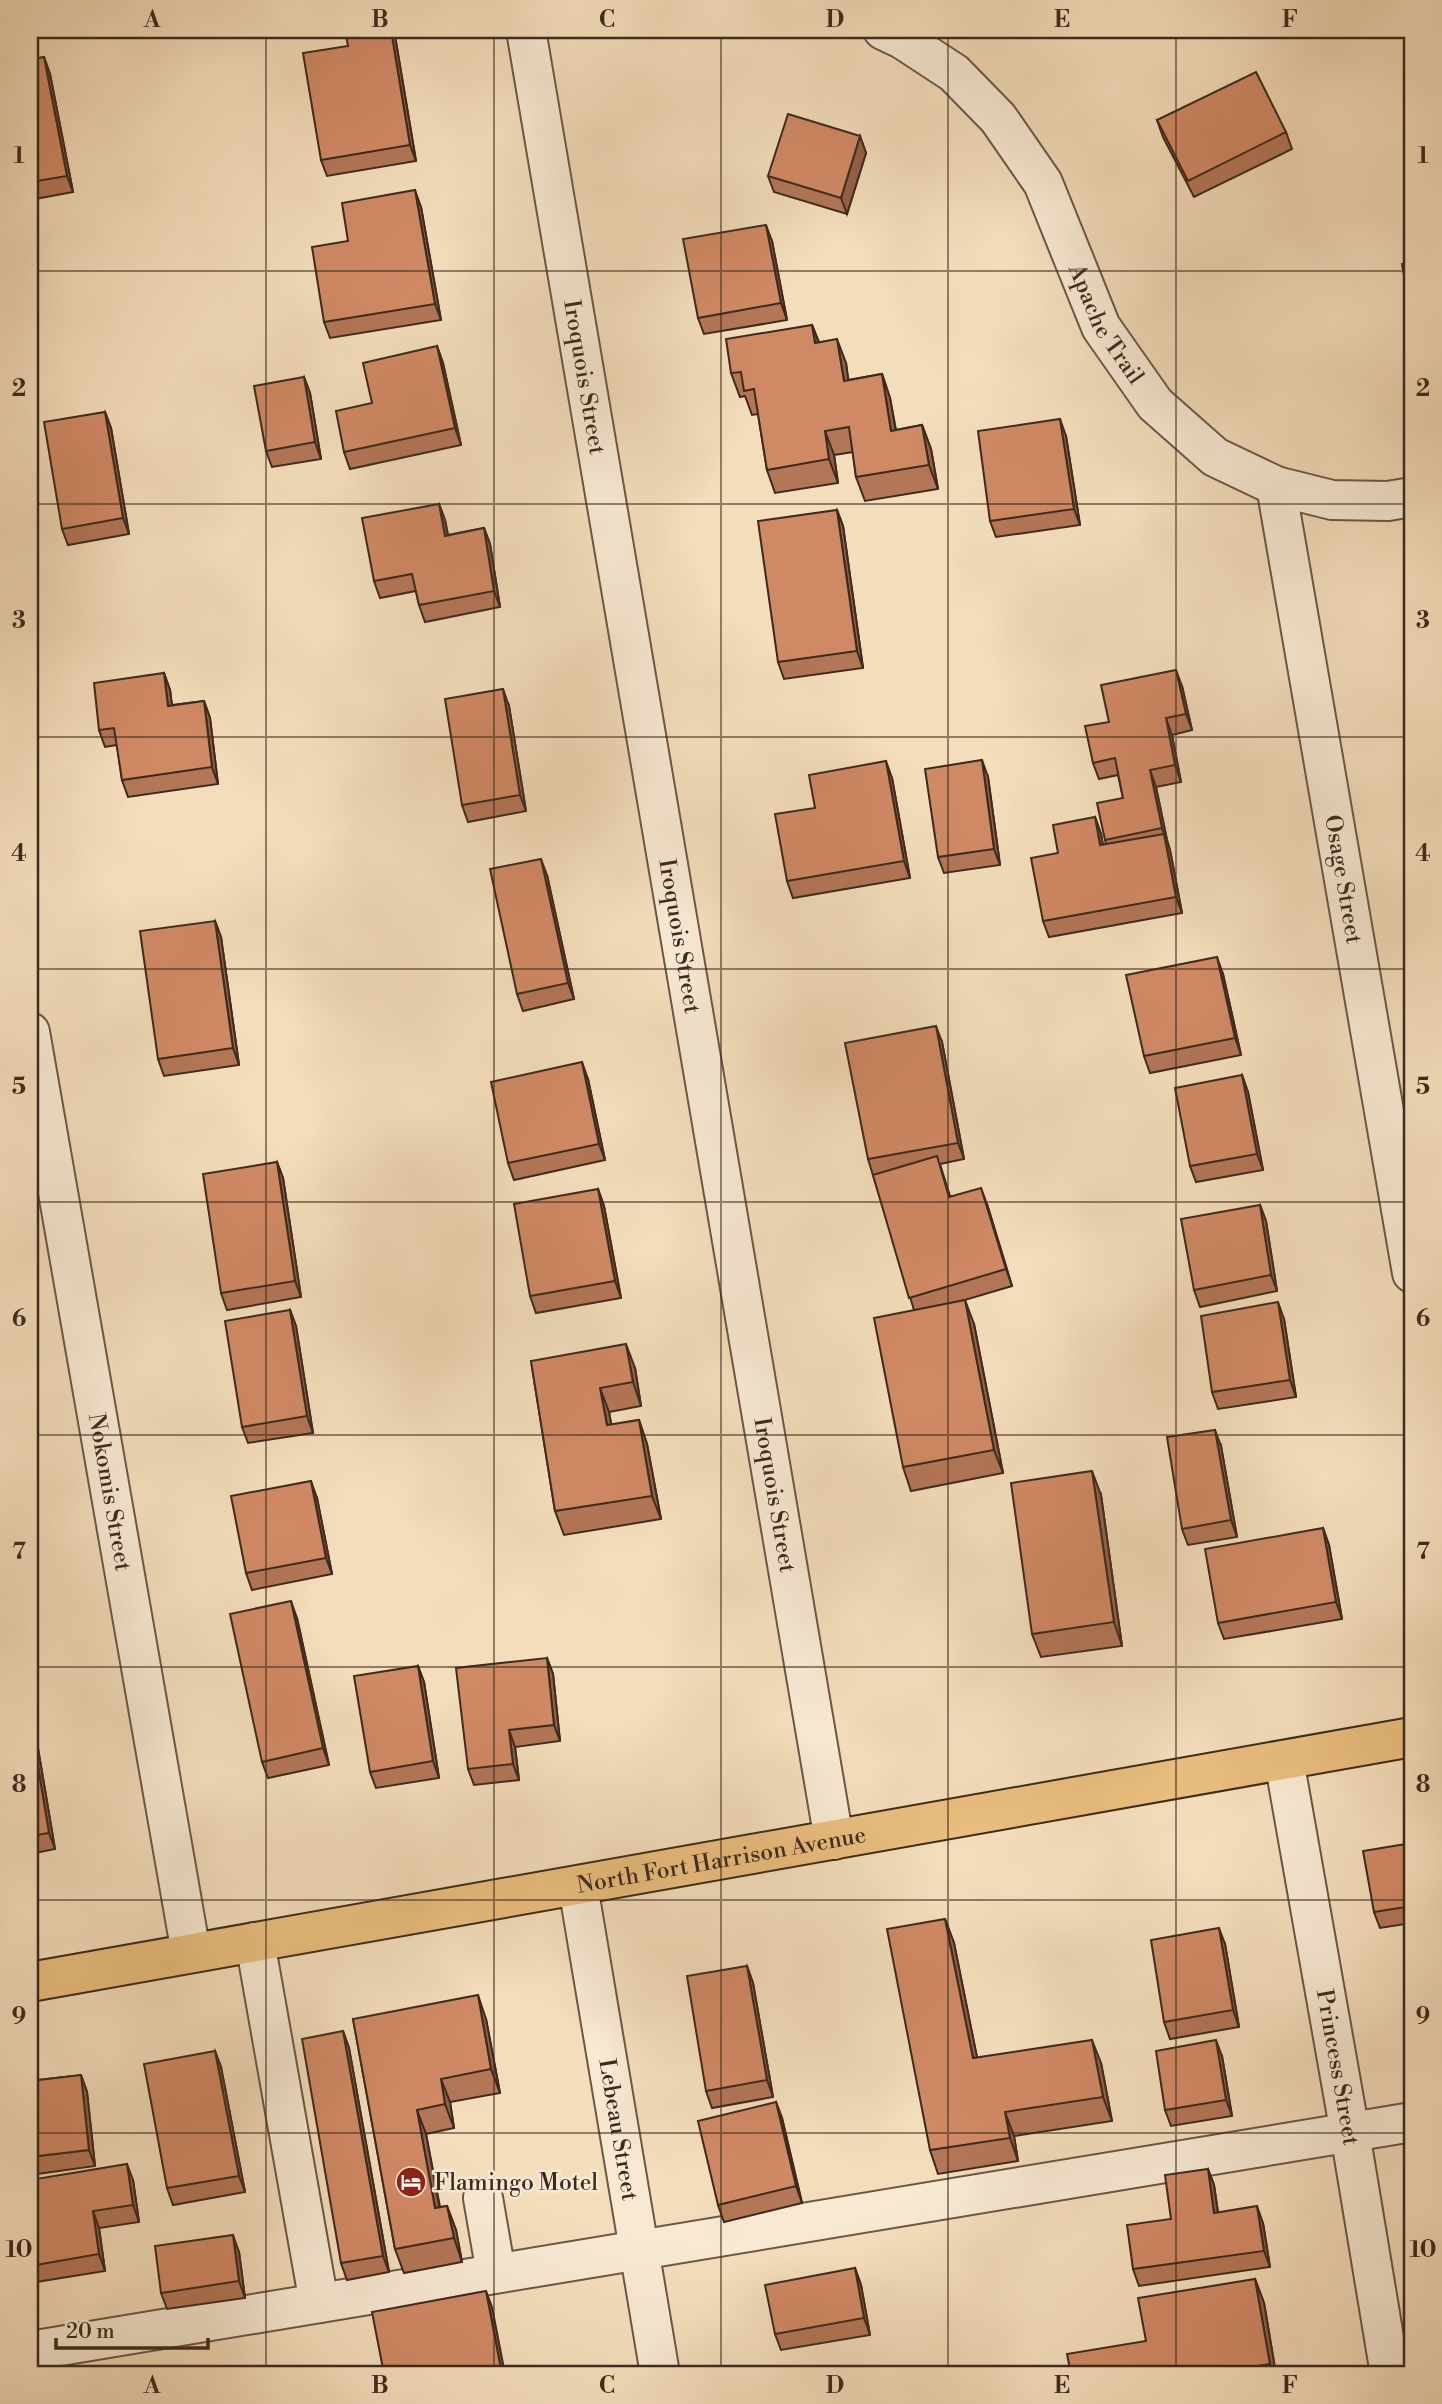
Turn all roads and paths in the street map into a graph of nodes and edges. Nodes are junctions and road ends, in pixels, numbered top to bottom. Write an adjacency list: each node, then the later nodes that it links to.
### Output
1 (526, 30): 9 (street, Iroquois Street)
2 (883, 30): 3 (street, Apache Trail)
3 (1276, 486): 4 (street, Apache Trail); 6 (street, Osage Street)
4 (1412, 497)
5 (30, 1032): 12 (street, Nokomis Street)
6 (1412, 1273)
7 (1412, 1737): 8 (main road, North Fort Harrison Avenue)
8 (1284, 1760): 9 (main road, North Fort Harrison Avenue); 15 (street, Princess Street)
9 (834, 1840): 10 (main road, North Fort Harrison Avenue)
10 (578, 1886): 11 (main road, North Fort Harrison Avenue); 17 (street, Lebeau Street)
11 (255, 1941): 12 (main road, North Fort Harrison Avenue); 19 (street)
12 (191, 1953): 13 (main road, North Fort Harrison Avenue)
13 (30, 1982)
14 (1412, 2122): 15 (street)
15 (1350, 2133): 17 (street); 22 (street, Princess Street)
16 (483, 2198): 18 (street)
17 (639, 2250): 18 (street); 21 (street, Lebeau Street)
18 (496, 2273): 19 (street)
19 (319, 2303): 20 (street)
20 (30, 2351)
21 (660, 2374)
22 (1390, 2374)

